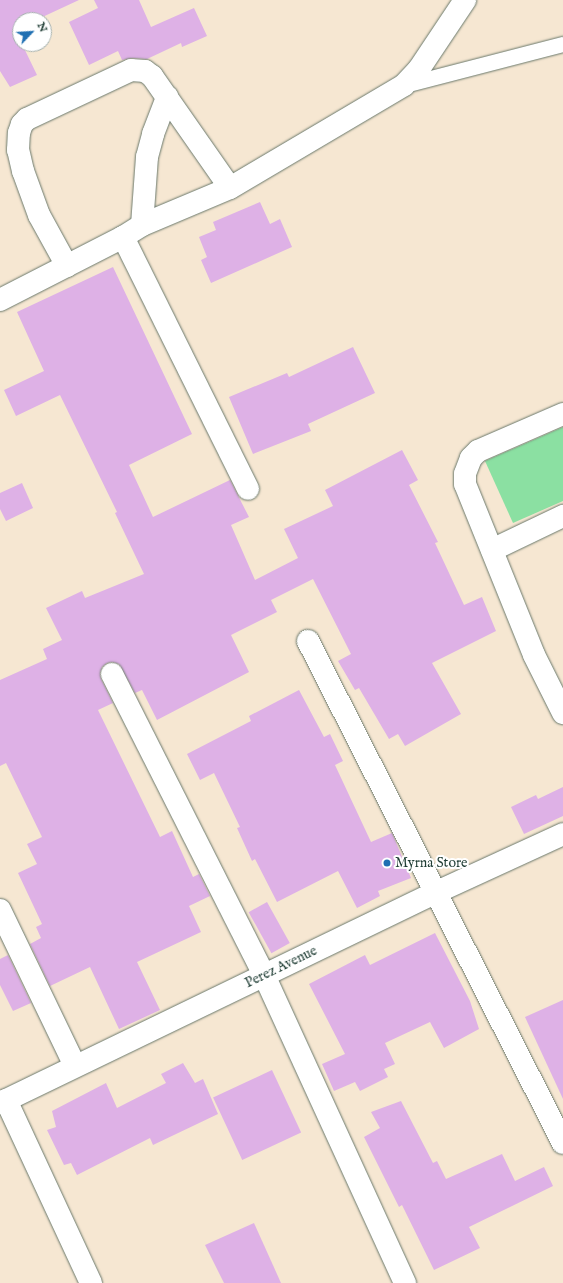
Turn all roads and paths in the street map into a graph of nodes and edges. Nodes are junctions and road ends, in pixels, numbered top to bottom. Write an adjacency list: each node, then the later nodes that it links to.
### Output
1 (464, 0): 3 (street)
2 (563, 44): 3 (lane)
3 (404, 85): 5 (street)
4 (167, 97): 5 (street); 6 (street); 8 (street)
5 (230, 188): 6 (street)
6 (142, 225): 7 (street)
7 (123, 237): 8 (street); 11 (street)
8 (67, 266): 9 (street)
9 (0, 300)
10 (563, 414): 13 (street)
11 (248, 489)
12 (563, 516): 13 (street)
13 (492, 550): 16 (street)
14 (308, 641): 18 (street)
15 (112, 674): 20 (street)
16 (563, 713)
17 (563, 834): 18 (street, Perez Avenue)
18 (435, 893): 20 (street, Perez Avenue); 23 (street)
19 (0, 910): 21 (street)
20 (264, 975): 21 (street, Perez Avenue); 25 (street)
21 (75, 1066): 22 (street, Perez Avenue)
22 (3, 1102): 24 (street)
23 (563, 1143)
24 (91, 1283)
25 (405, 1283)

